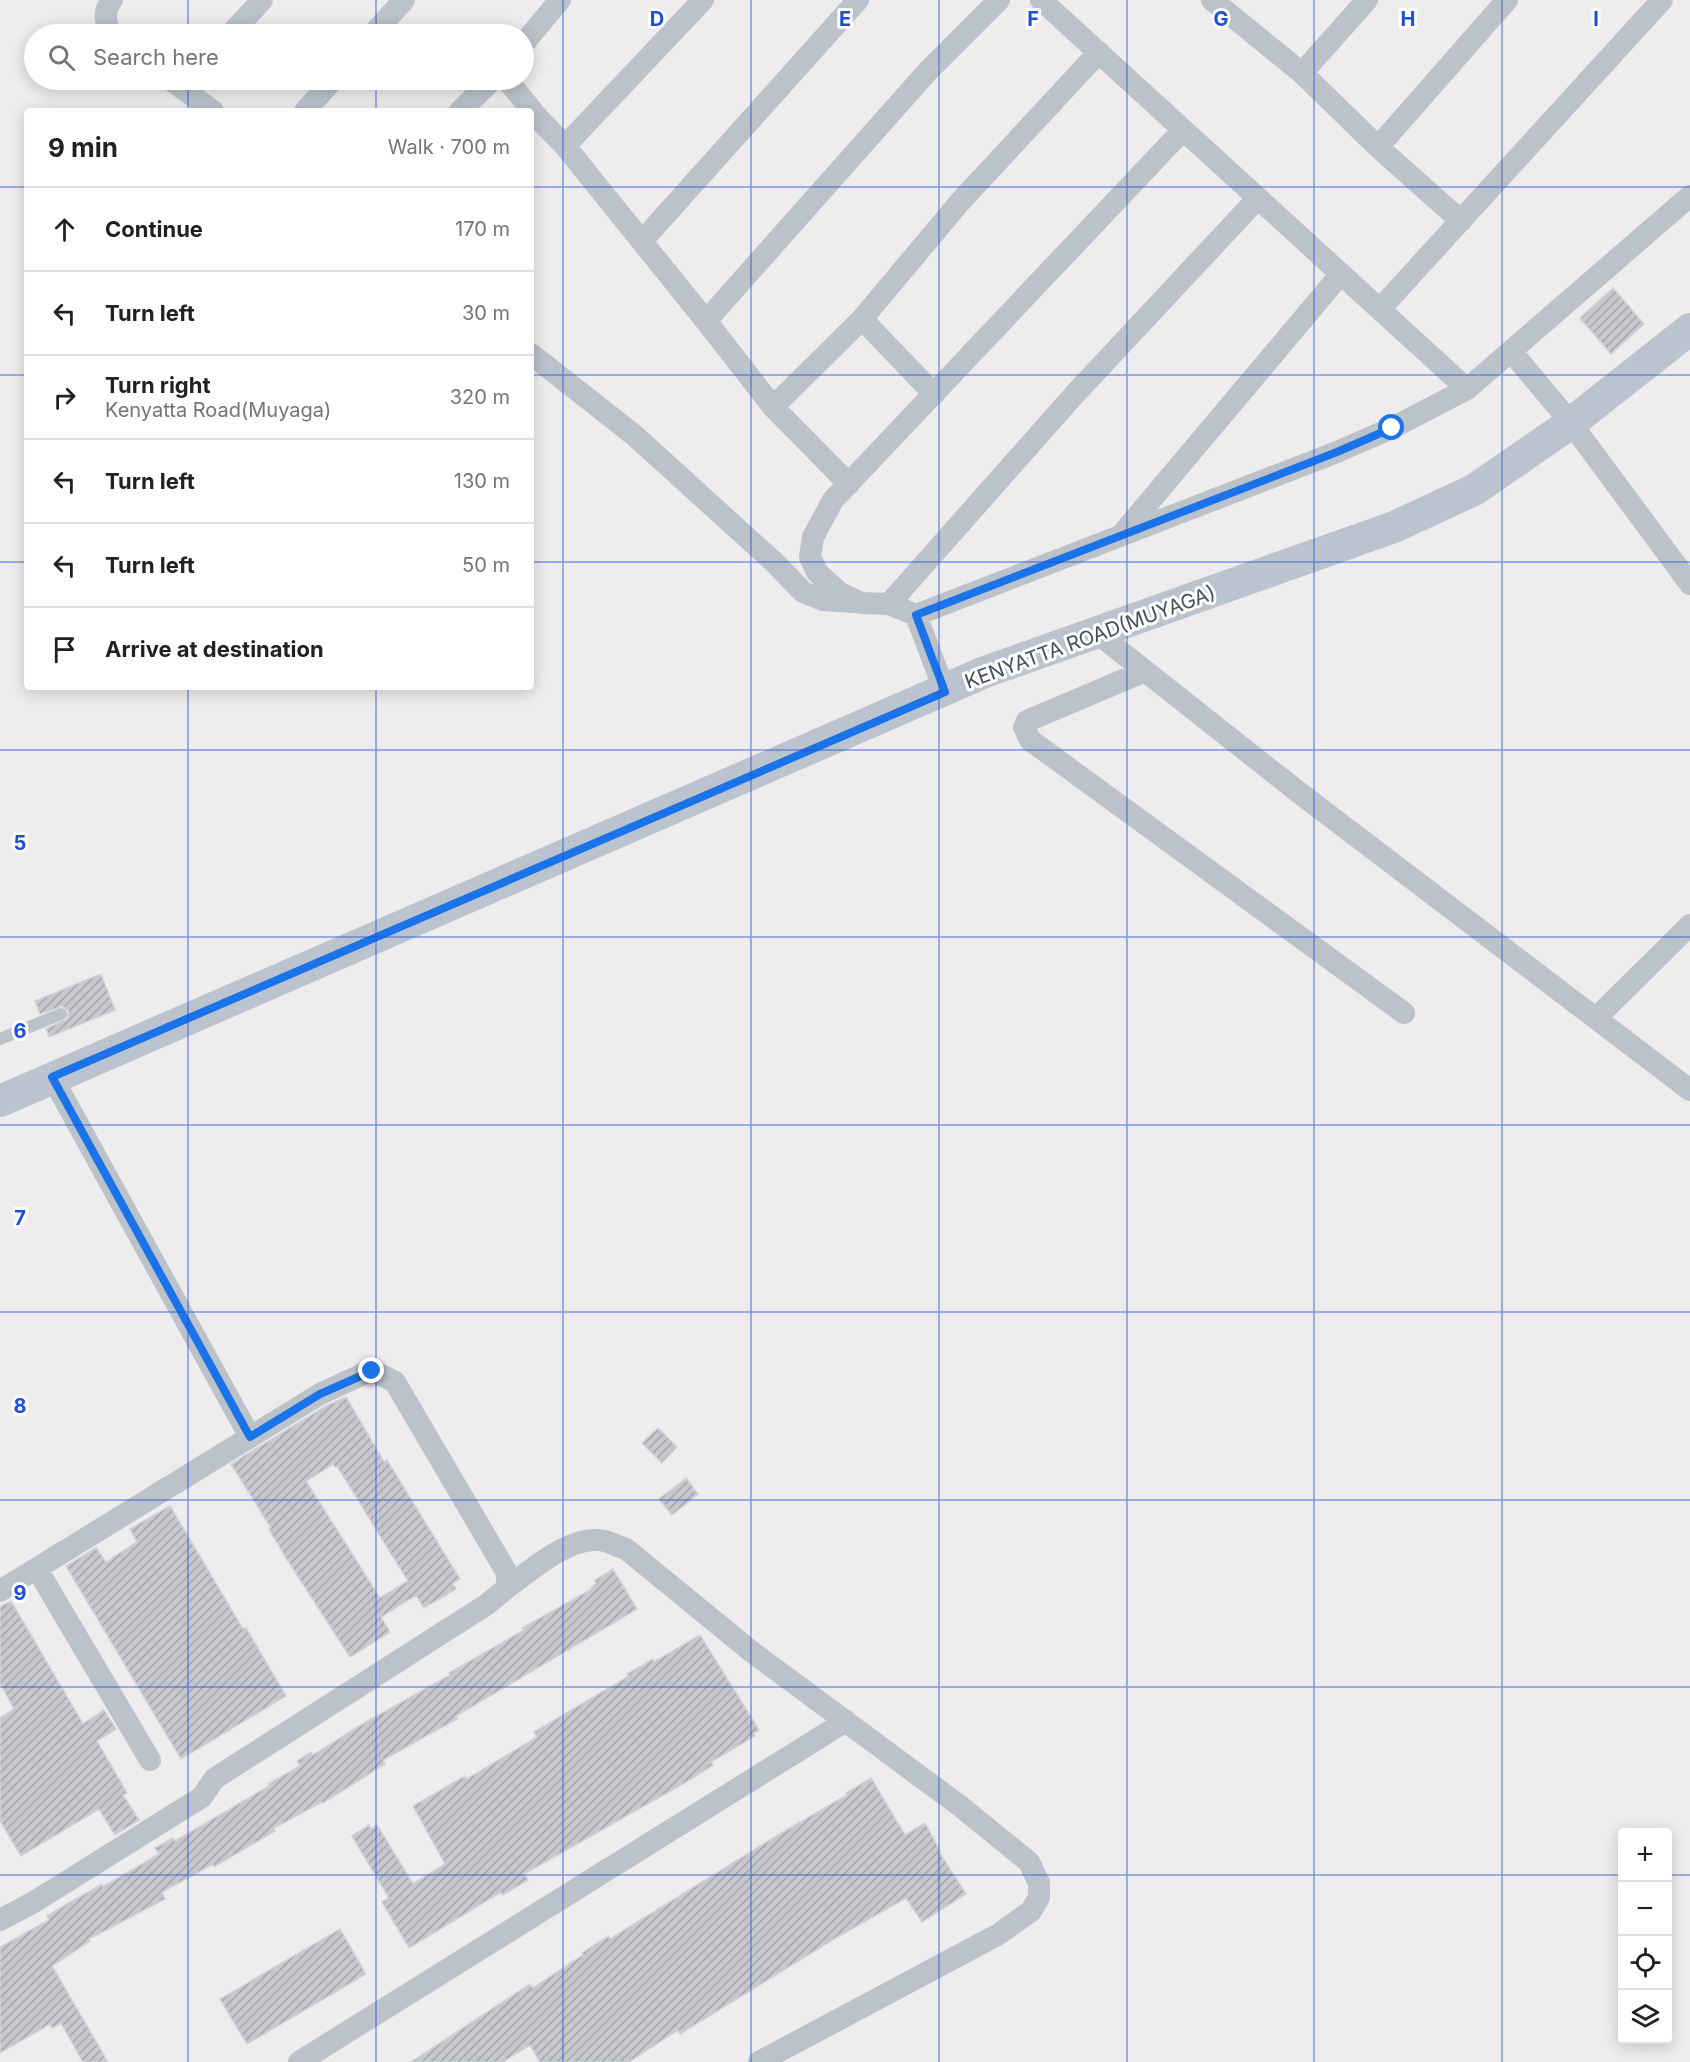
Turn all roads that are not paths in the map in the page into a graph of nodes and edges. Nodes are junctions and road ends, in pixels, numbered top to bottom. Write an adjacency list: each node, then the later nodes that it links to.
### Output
1 (112, 0): 13 (street)
2 (262, 0): 14 (street)
3 (404, 0): 15 (street)
4 (560, 0): 16 (street)
5 (703, 0): 29 (street)
6 (858, 0): 34 (street)
7 (999, 0): 38 (street)
8 (1212, 0): 18 (street)
9 (1367, 0): 18 (street)
10 (1507, 0): 30 (street)
11 (1662, 0): 33 (street)
12 (1054, 5): 17 (street)
13 (107, 24)
14 (240, 24)
15 (383, 24)
16 (534, 32)
17 (1099, 52): 28 (street); 37 (street)
18 (1302, 73): 30 (street)
19 (190, 90): 23 (street)
20 (324, 90): 24 (street)
21 (482, 90): 25 (street)
22 (516, 90): 26 (street)
23 (210, 108)
24 (308, 108)
25 (463, 108)
26 (532, 108)
27 (534, 111): 29 (street)
28 (1183, 130): 32 (street); 43 (street)
29 (565, 146): 34 (street)
30 (1378, 147): 33 (street)
31 (1690, 196): 40 (street)
32 (1258, 198): 35 (street); 50 (street)
33 (1461, 221): 36 (street)
34 (642, 241): 38 (street)
35 (1340, 275): 36 (street); 47 (street)
36 (1380, 309): 42 (street)
37 (862, 319): 43 (street); 44 (street)
38 (706, 321): 44 (street)
39 (1690, 329): 45 (main road, KENYATTA ROAD(MUYAGA))
40 (1510, 351): 42 (street); 45 (street)
41 (534, 356): 49 (street)
42 (1467, 389): 47 (street)
43 (934, 394): 46 (street)
44 (772, 407): 46 (street)
45 (1571, 423): 48 (street); 52 (main road, KENYATTA ROAD(MUYAGA))
46 (849, 484): 49 (street)
47 (1121, 536): 51 (street)
48 (1690, 584)
49 (861, 603): 50 (street)
50 (889, 604): 51 (street)
51 (916, 615): 54 (street)
52 (1097, 633): 53 (street); 54 (main road, KENYATTA ROAD(MUYAGA))
53 (1145, 671): 56 (street); 58 (street)
54 (945, 692): 60 (main road, KENYATTA ROAD(MUYAGA))
55 (1690, 925): 58 (street)
56 (1404, 1013)
57 (61, 1014): 59 (lane)
58 (1596, 1018): 61 (street)
59 (0, 1039)
60 (52, 1077): 62 (main road, KENYATTA ROAD(MUYAGA)); 63 (street)
61 (1687, 1083)
62 (0, 1101)
63 (250, 1437): 64 (street); 65 (street)
64 (37, 1569): 66 (street); 68 (street)
65 (507, 1588): 67 (street); 69 (street)
66 (0, 1592)
67 (846, 1721): 70 (street); 71 (street)
68 (150, 1760)
69 (0, 1920)
70 (309, 2059)
71 (759, 2062)

